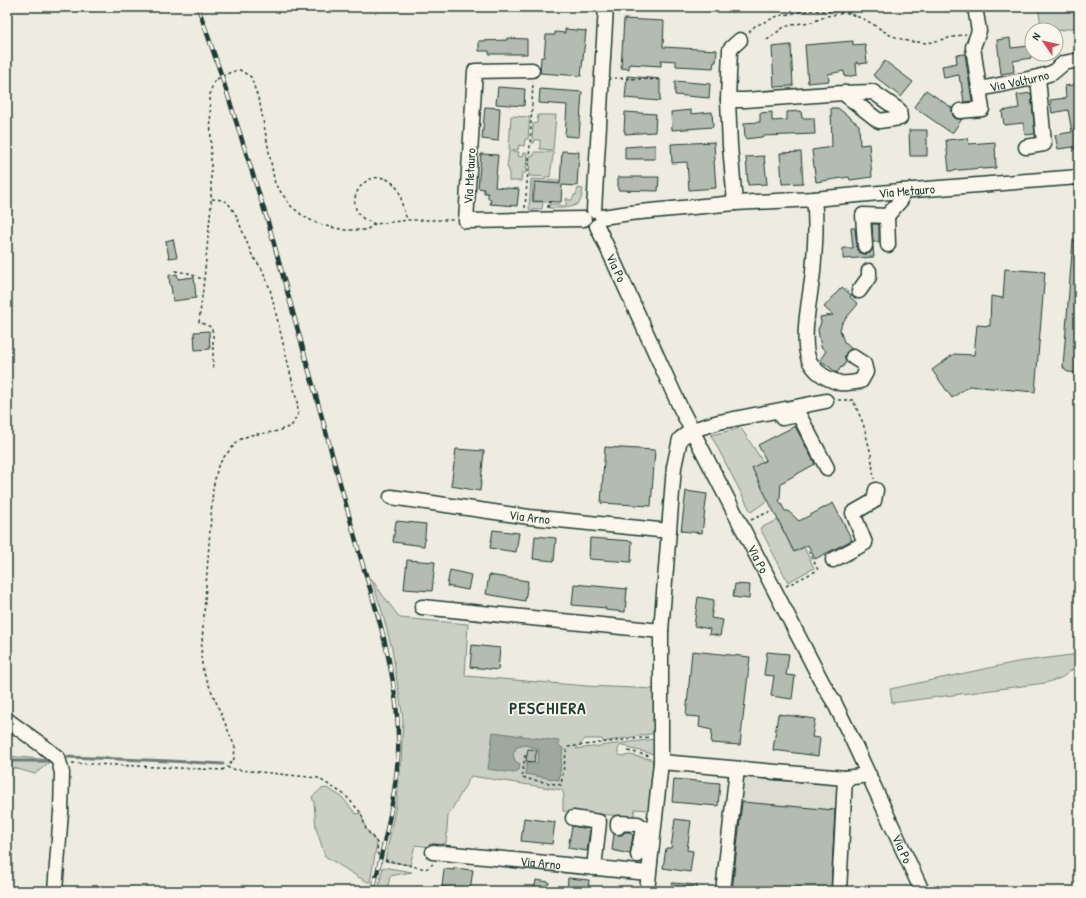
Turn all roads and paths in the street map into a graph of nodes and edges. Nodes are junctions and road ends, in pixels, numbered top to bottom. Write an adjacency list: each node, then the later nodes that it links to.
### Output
1 (606, 7): 26 (street)
2 (868, 7): 4 (path)
3 (975, 7): 5 (street)
4 (848, 13): 5 (path); 6 (path); 7 (path)
5 (979, 31): 13 (street, Via Volturno)
6 (740, 40): 15 (street)
7 (767, 40)
8 (1079, 60): 10 (street, Via Volturno)
9 (532, 70): 28 (street, Via Metauro); 29 (path)
10 (1038, 77): 13 (street, Via Volturno); 17 (street)
11 (612, 78): 12 (path)
12 (662, 80)
13 (980, 89): 16 (street, Via Volturno)
14 (843, 93): 15 (street)
15 (728, 100): 23 (street)
16 (960, 112)
17 (1026, 147)
18 (1079, 177): 19 (street, Via Metauro)
19 (901, 191): 21 (street, Via Metauro); 25 (street)
20 (211, 199): 30 (path); 35 (path); 59 (path)
21 (814, 199): 23 (street, Via Metauro); 37 (street)
22 (551, 202): 24 (path)
23 (735, 203): 26 (street, Via Metauro)
24 (548, 208)
25 (886, 216): 31 (street); 32 (street)
26 (594, 218): 29 (street, Via Metauro); 41 (street, Via Po)
27 (408, 220): 28 (path); 30 (path); 30 (path)
28 (466, 220): 29 (street, Via Metauro)
29 (524, 220)
30 (375, 224)
31 (888, 245)
32 (865, 246)
33 (175, 271): 35 (path)
34 (869, 271): 36 (street)
35 (204, 280): 38 (path)
36 (859, 291)
37 (853, 357)
38 (213, 368)
39 (826, 401): 40 (street); 43 (path)
40 (758, 414): 41 (street); 42 (street)
41 (692, 430): 46 (street, Via Po); 47 (street)
42 (827, 468)
43 (876, 490): 49 (street)
44 (391, 497): 47 (street, Via Arno)
45 (773, 510): 46 (path)
46 (740, 525): 50 (street, Via Po)
47 (669, 531): 52 (street)
48 (808, 549): 50 (path)
49 (833, 560)
50 (775, 591): 61 (street, Via Po)
51 (422, 607): 52 (street)
52 (661, 631): 54 (street)
53 (7, 720): 58 (street)
54 (660, 736): 56 (path); 57 (street)
55 (628, 751): 57 (path)
56 (525, 755)
57 (660, 760): 60 (street); 65 (street)
58 (60, 765): 59 (path); 72 (street)
59 (227, 767): 68 (path)
60 (737, 769): 62 (street); 74 (street)
61 (869, 775): 62 (street); 76 (street, Via Po)
62 (844, 778): 75 (street)
63 (573, 818): 70 (street)
64 (618, 827): 65 (street)
65 (648, 829): 67 (street); 71 (street)
66 (433, 852): 69 (path); 70 (street, Via Arno)
67 (638, 855)
68 (378, 857)
69 (385, 860)
70 (594, 868): 71 (street, Via Arno)
71 (648, 874): 73 (street)
72 (55, 891)
73 (647, 891)
74 (723, 891)
75 (839, 891)
76 (922, 891)

